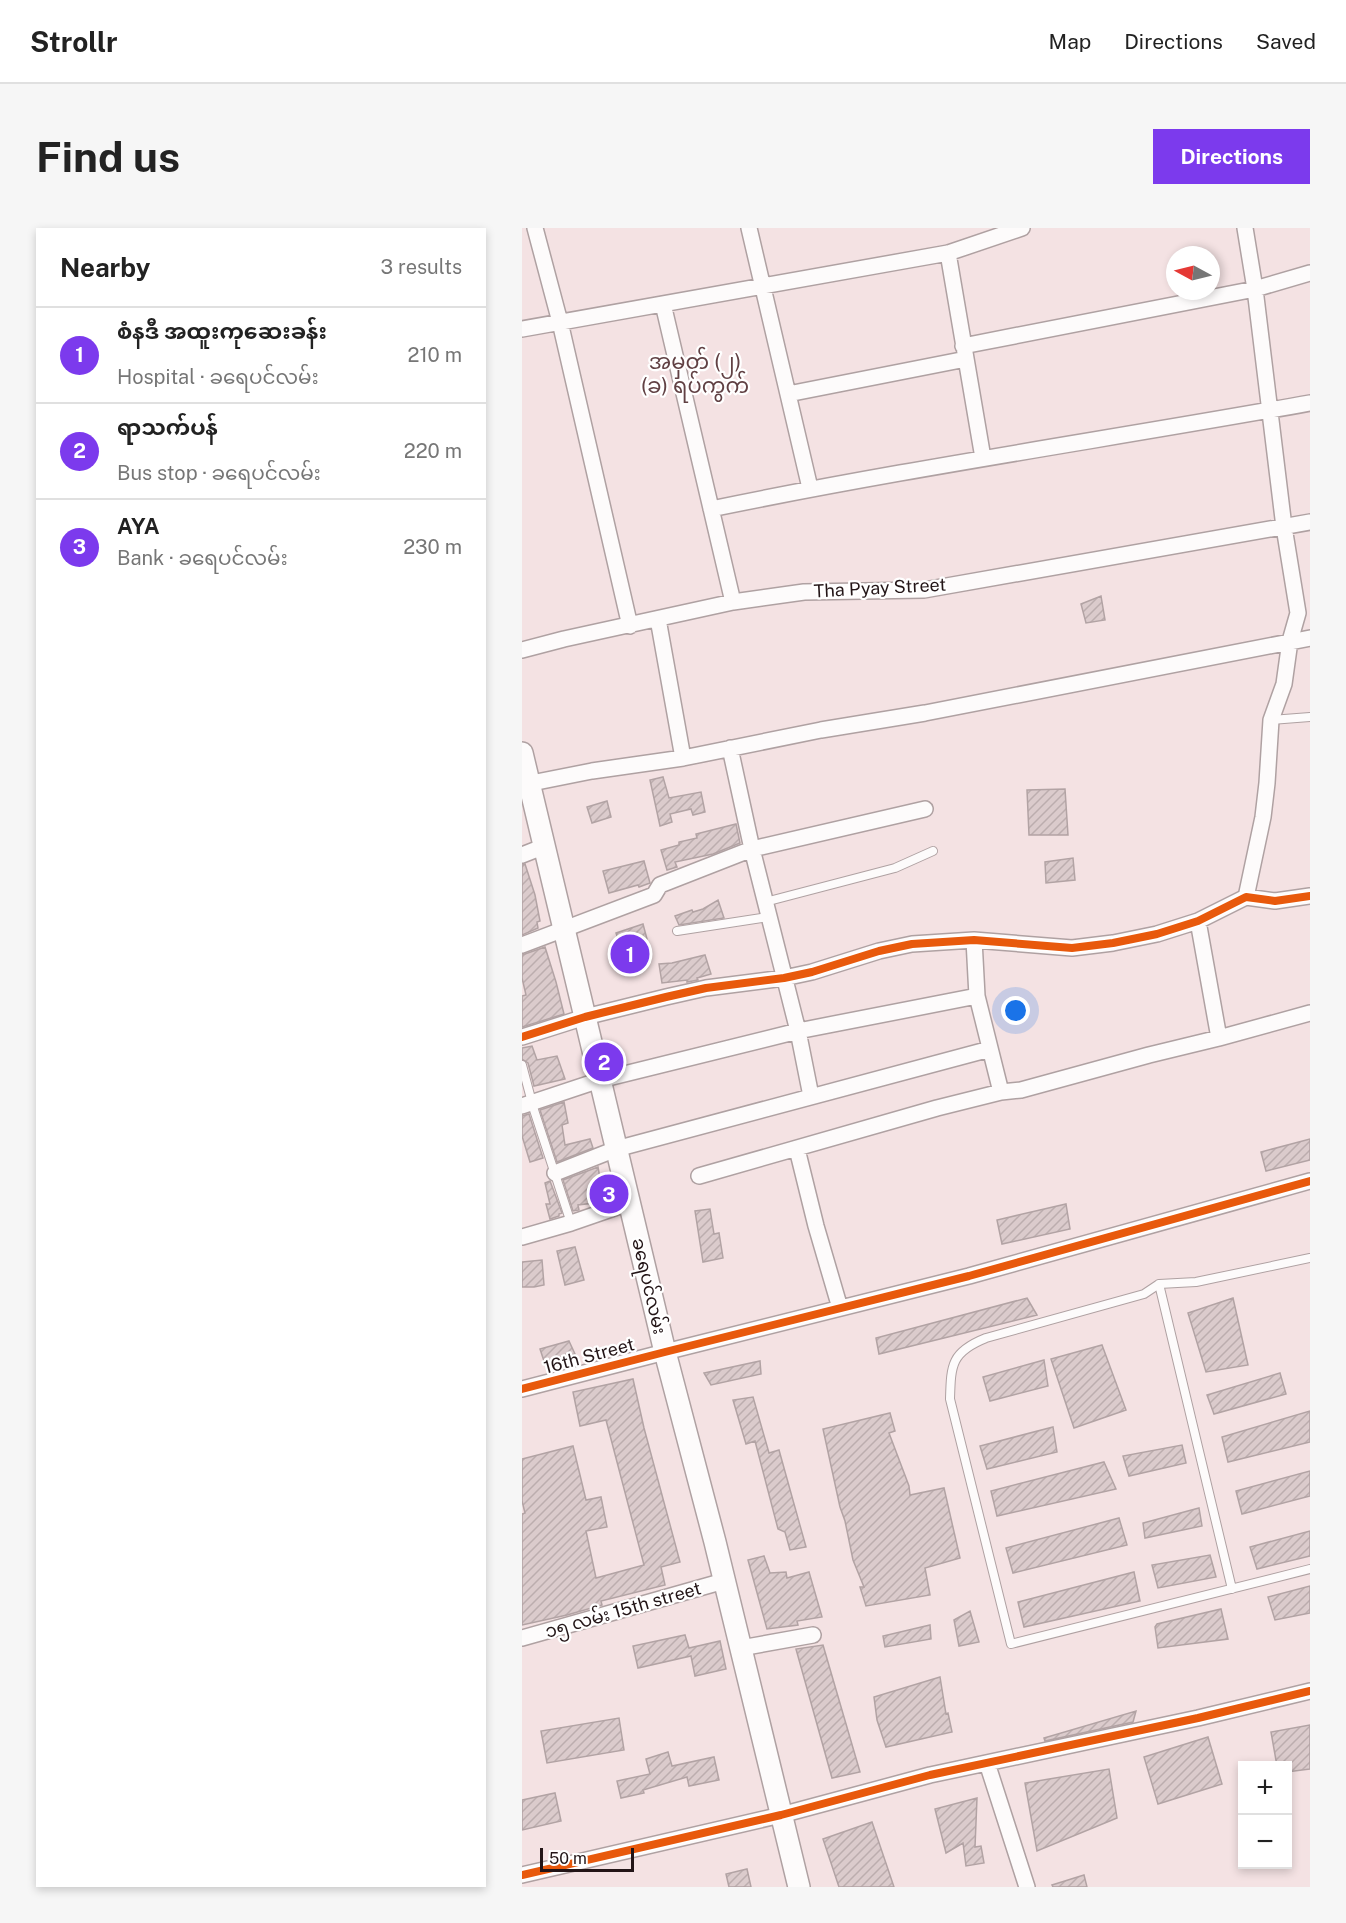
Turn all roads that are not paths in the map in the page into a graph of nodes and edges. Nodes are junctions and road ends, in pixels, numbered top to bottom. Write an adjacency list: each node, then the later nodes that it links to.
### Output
1 (535, 228): 10 (street)
2 (749, 228): 7 (street)
3 (1022, 228): 5 (street)
4 (1245, 228): 8 (street)
5 (948, 253): 7 (street); 12 (street)
6 (1310, 273): 8 (street)
7 (763, 286): 9 (street); 13 (street)
8 (1255, 289): 12 (street); 15 (street)
9 (663, 304): 10 (street); 18 (street)
10 (560, 322): 11 (street); 23 (street)
11 (522, 329)
12 (964, 352): 13 (street); 16 (street)
13 (788, 394): 17 (street)
14 (1310, 403): 15 (street)
15 (1271, 410): 16 (street); 20 (street)
16 (983, 458): 17 (street)
17 (810, 488): 18 (street)
18 (711, 509): 21 (street)
19 (1310, 522): 20 (street, Tha Pyay Street)
20 (1284, 527): 21 (street, Tha Pyay Street); 25 (street)
21 (733, 603): 22 (street, Tha Pyay Street)
22 (658, 619): 23 (street, Tha Pyay Street); 31 (street)
23 (630, 626): 26 (street, Tha Pyay Street)
24 (1310, 638): 25 (street)
25 (1290, 641): 28 (street); 29 (street)
26 (522, 650)
27 (1310, 717): 28 (lane)
28 (1271, 720): 38 (street)
29 (730, 748): 31 (street); 35 (street)
30 (522, 753): 32 (main road, ခရေပင်လမ်း)
31 (683, 758): 32 (street)
32 (526, 784): 34 (main road, ခရေပင်လမ်း)
33 (925, 809): 35 (street)
34 (545, 846): 37 (street); 42 (main road, ခရေပင်လမ်း)
35 (752, 849): 40 (street); 42 (street)
36 (933, 851): 40 (lane)
37 (522, 855)
38 (1246, 897): 39 (street); 41 (street)
39 (1310, 897)
40 (766, 909): 43 (lane); 46 (street)
41 (1198, 921): 44 (street); 52 (street)
42 (564, 930): 45 (street); 49 (main road, ခရေပင်လမ်း)
43 (677, 931)
44 (974, 940): 46 (street); 47 (street)
45 (522, 945)
46 (784, 978): 49 (street); 50 (street)
47 (977, 996): 50 (street); 53 (street)
48 (1310, 1013): 52 (street)
49 (585, 1017): 51 (street); 55 (main road, ခရေပင်လမ်း)
50 (798, 1032): 55 (street); 57 (street)
51 (522, 1037)
52 (1219, 1038): 56 (street)
53 (990, 1048): 56 (street); 57 (street)
54 (522, 1065): 58 (lane)
55 (600, 1080): 58 (street); 59 (main road, ခရေပင်လမ်း)
56 (1001, 1092): 60 (street)
57 (810, 1096): 59 (street)
58 (527, 1105): 61 (lane)
59 (616, 1149): 61 (street); 64 (main road, ခရေပင်လမ်း)
60 (797, 1149): 62 (street); 69 (street)
61 (555, 1173): 65 (lane)
62 (699, 1176)
63 (1310, 1181): 69 (street, 16th Street)
64 (629, 1203): 65 (street); 70 (main road, ခရေပင်လမ်း)
65 (571, 1223): 66 (street)
66 (522, 1237)
67 (1310, 1258): 68 (lane)
68 (1159, 1284): 74 (lane); 74 (lane)
69 (840, 1308): 70 (street, 16th Street)
70 (665, 1352): 71 (street, 16th Street); 73 (main road, ခရေပင်လမ်း)
71 (522, 1389)
72 (1310, 1569): 74 (lane)
73 (724, 1581): 76 (street, ၁၅ လမ်း 15th street); 77 (main road, ခရေပင်လမ်း)
74 (1232, 1588)
75 (813, 1635): 77 (street)
76 (522, 1638)
77 (741, 1648): 80 (main road, ခရေပင်လမ်း)
78 (1310, 1691): 79 (street)
79 (987, 1763): 80 (street); 83 (street)
80 (781, 1815): 81 (street); 82 (main road, ခရေပင်လမ်း)
81 (522, 1875)
82 (799, 1887)
83 (1027, 1887)

